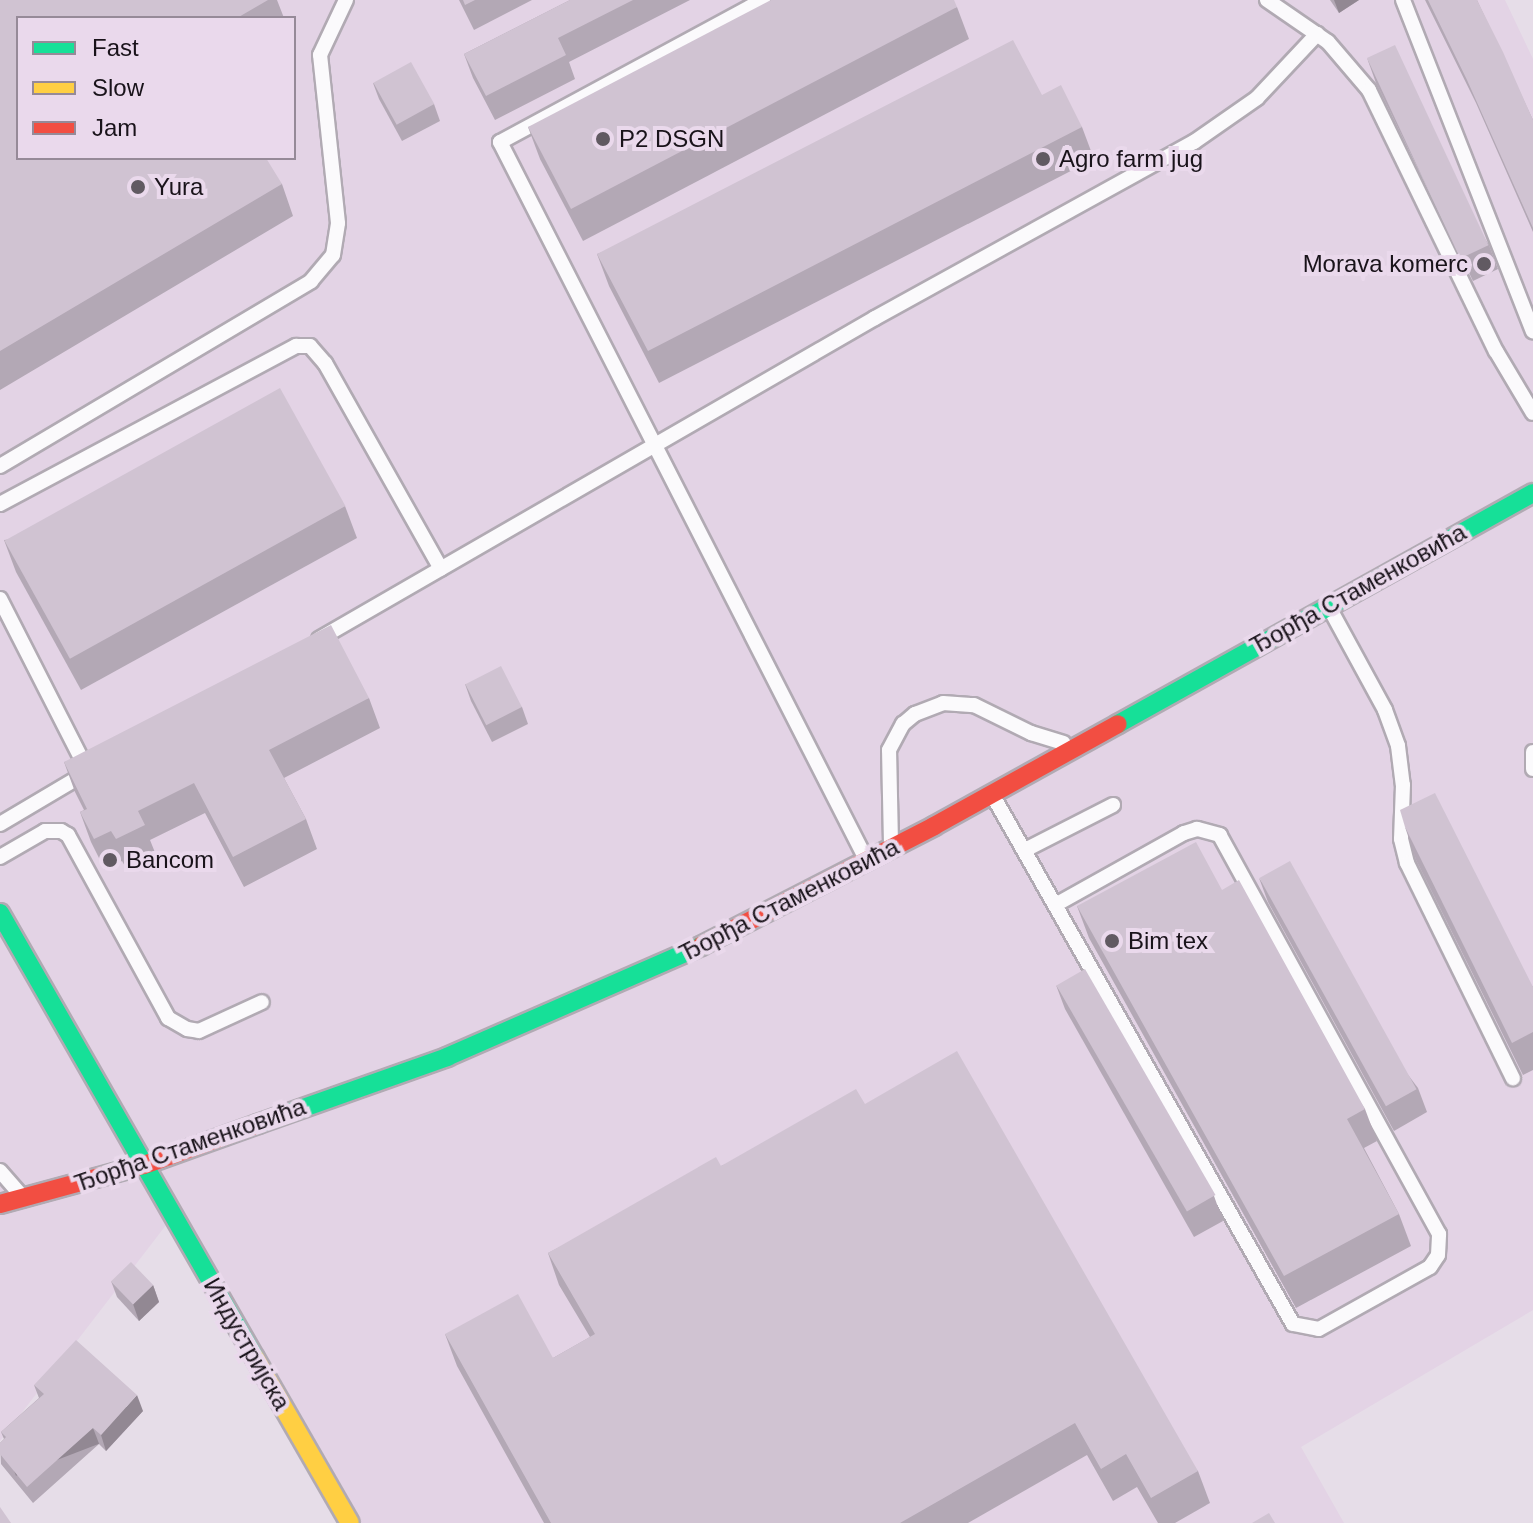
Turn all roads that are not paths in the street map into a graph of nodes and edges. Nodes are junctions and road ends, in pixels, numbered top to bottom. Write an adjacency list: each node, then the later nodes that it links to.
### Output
1 (346, 0): 9 (lane)
2 (763, 0): 8 (lane)
3 (1267, 0): 5 (lane)
4 (1403, 0): 6 (lane)
5 (1317, 34): 7 (lane); 8 (lane)
6 (1533, 331)
7 (1533, 413)
8 (655, 446): 12 (lane); 27 (lane)
9 (0, 466)
10 (1533, 493): 14 (street, Ђорђа Стаменковића)
11 (0, 504): 12 (lane)
12 (441, 569): 15 (lane)
13 (0, 599): 20 (lane)
14 (1328, 606): 16 (street, Ђорђа Стаменковића); 31 (lane)
15 (305, 647)
16 (1076, 746): 21 (street, Ђорђа Стаменковића); 24 (lane)
17 (1533, 752): 19 (lane)
18 (102, 764): 20 (lane)
19 (1533, 769)
20 (88, 772): 23 (lane)
21 (991, 794): 24 (street, Ђорђа Стаменковића); 25 (lane)
22 (1113, 805): 25 (lane)
23 (0, 824)
24 (891, 848): 27 (street, Ђорђа Стаменковића)
25 (1025, 850): 28 (lane)
26 (0, 857): 30 (lane)
27 (867, 861): 32 (street, Ђорђа Стаменковића)
28 (1057, 904): 28 (lane)
29 (0, 913): 32 (street, Индустријска)
30 (262, 1002)
31 (1513, 1078)
32 (144, 1165): 34 (street, Ђорђа Стаменковића); 36 (street, Индустријска)
33 (0, 1171): 34 (lane)
34 (24, 1198): 35 (street, Ђорђа Стаменковића)
35 (0, 1204)
36 (350, 1523)

